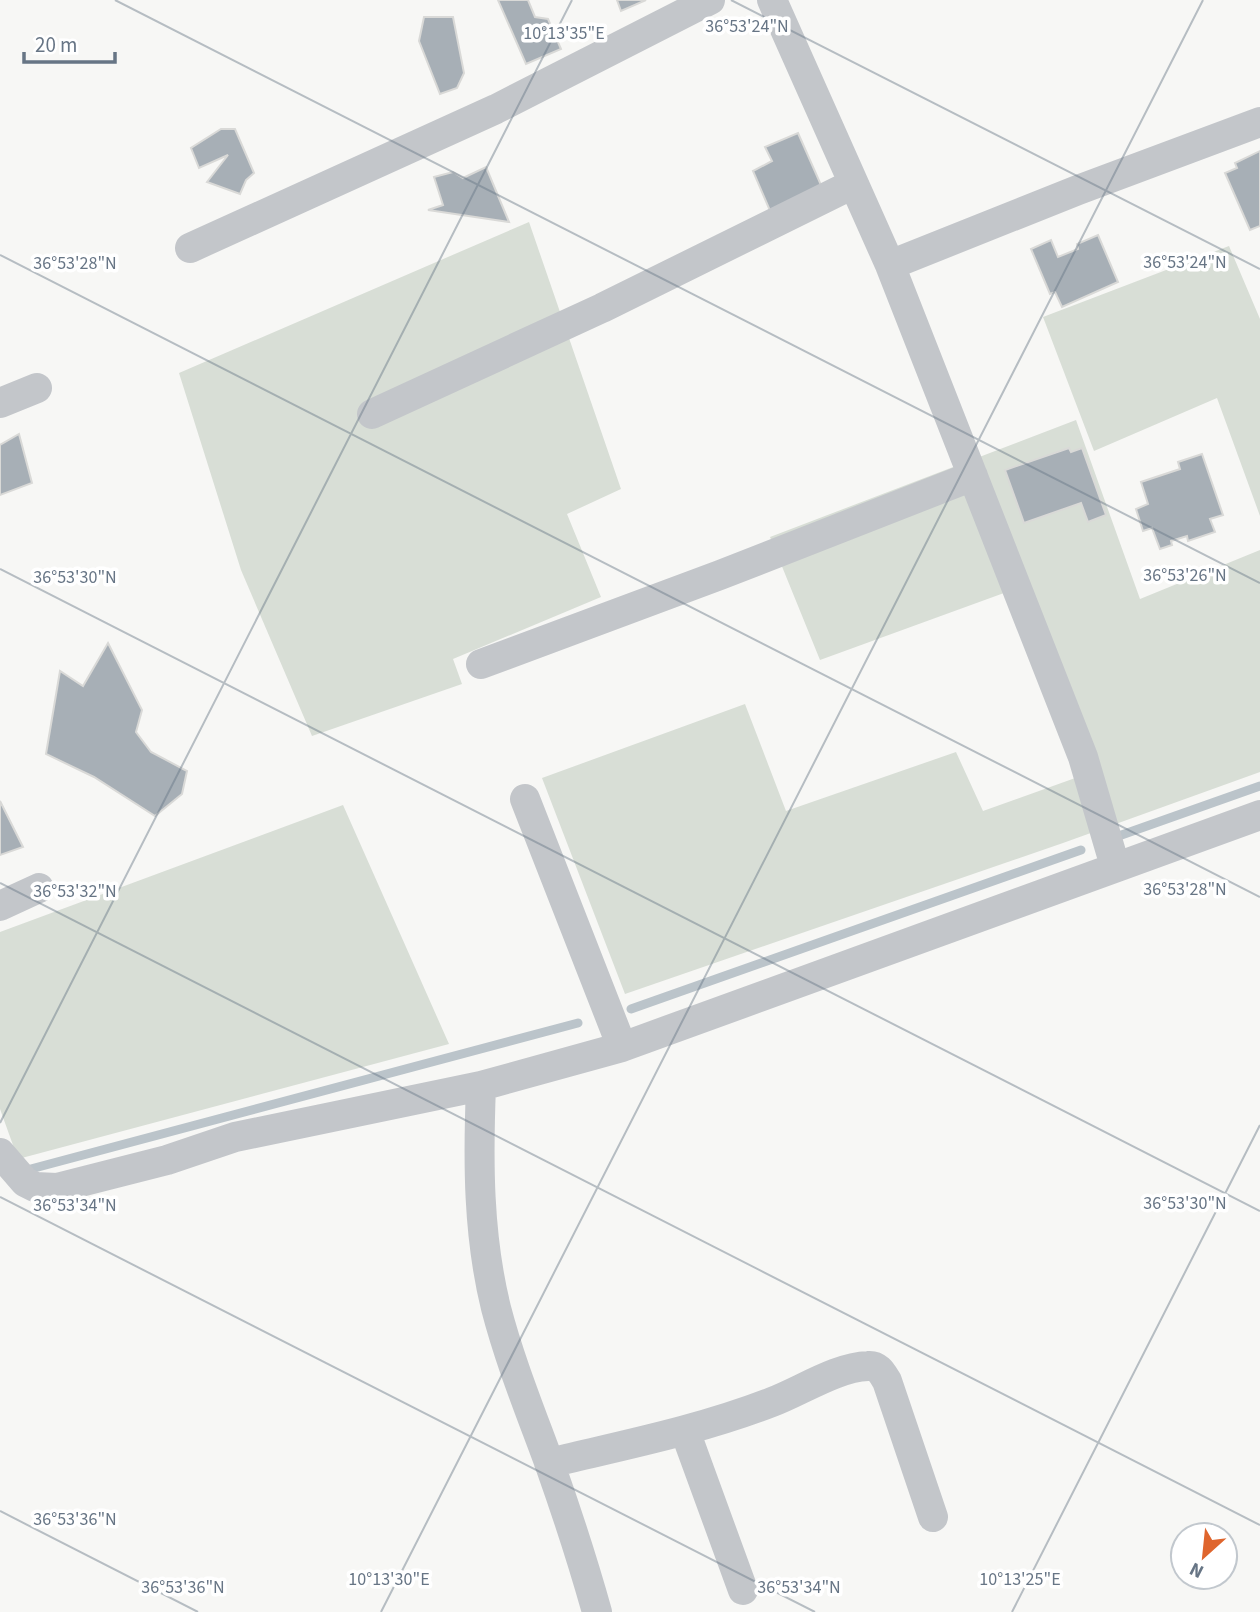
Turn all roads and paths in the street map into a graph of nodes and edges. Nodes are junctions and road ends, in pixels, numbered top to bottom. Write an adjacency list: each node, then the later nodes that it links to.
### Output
1 (710, 0): 5 (street)
2 (772, 0): 4 (street)
3 (1260, 122): 6 (street)
4 (853, 184): 6 (street); 9 (street)
5 (190, 247)
6 (890, 265): 10 (street)
7 (37, 388): 8 (street)
8 (0, 403)
9 (372, 414)
10 (973, 476): 11 (street); 14 (street)
11 (481, 664)
12 (526, 799): 17 (street)
13 (1260, 815): 14 (street)
14 (1115, 866): 17 (street)
15 (39, 888): 16 (street)
16 (0, 905)
17 (622, 1047): 18 (street)
18 (481, 1086): 19 (street); 21 (street)
19 (0, 1153)
20 (685, 1431): 21 (street); 22 (street); 23 (street)
21 (549, 1463): 24 (street)
22 (933, 1517)
23 (743, 1590)
24 (597, 1612)

